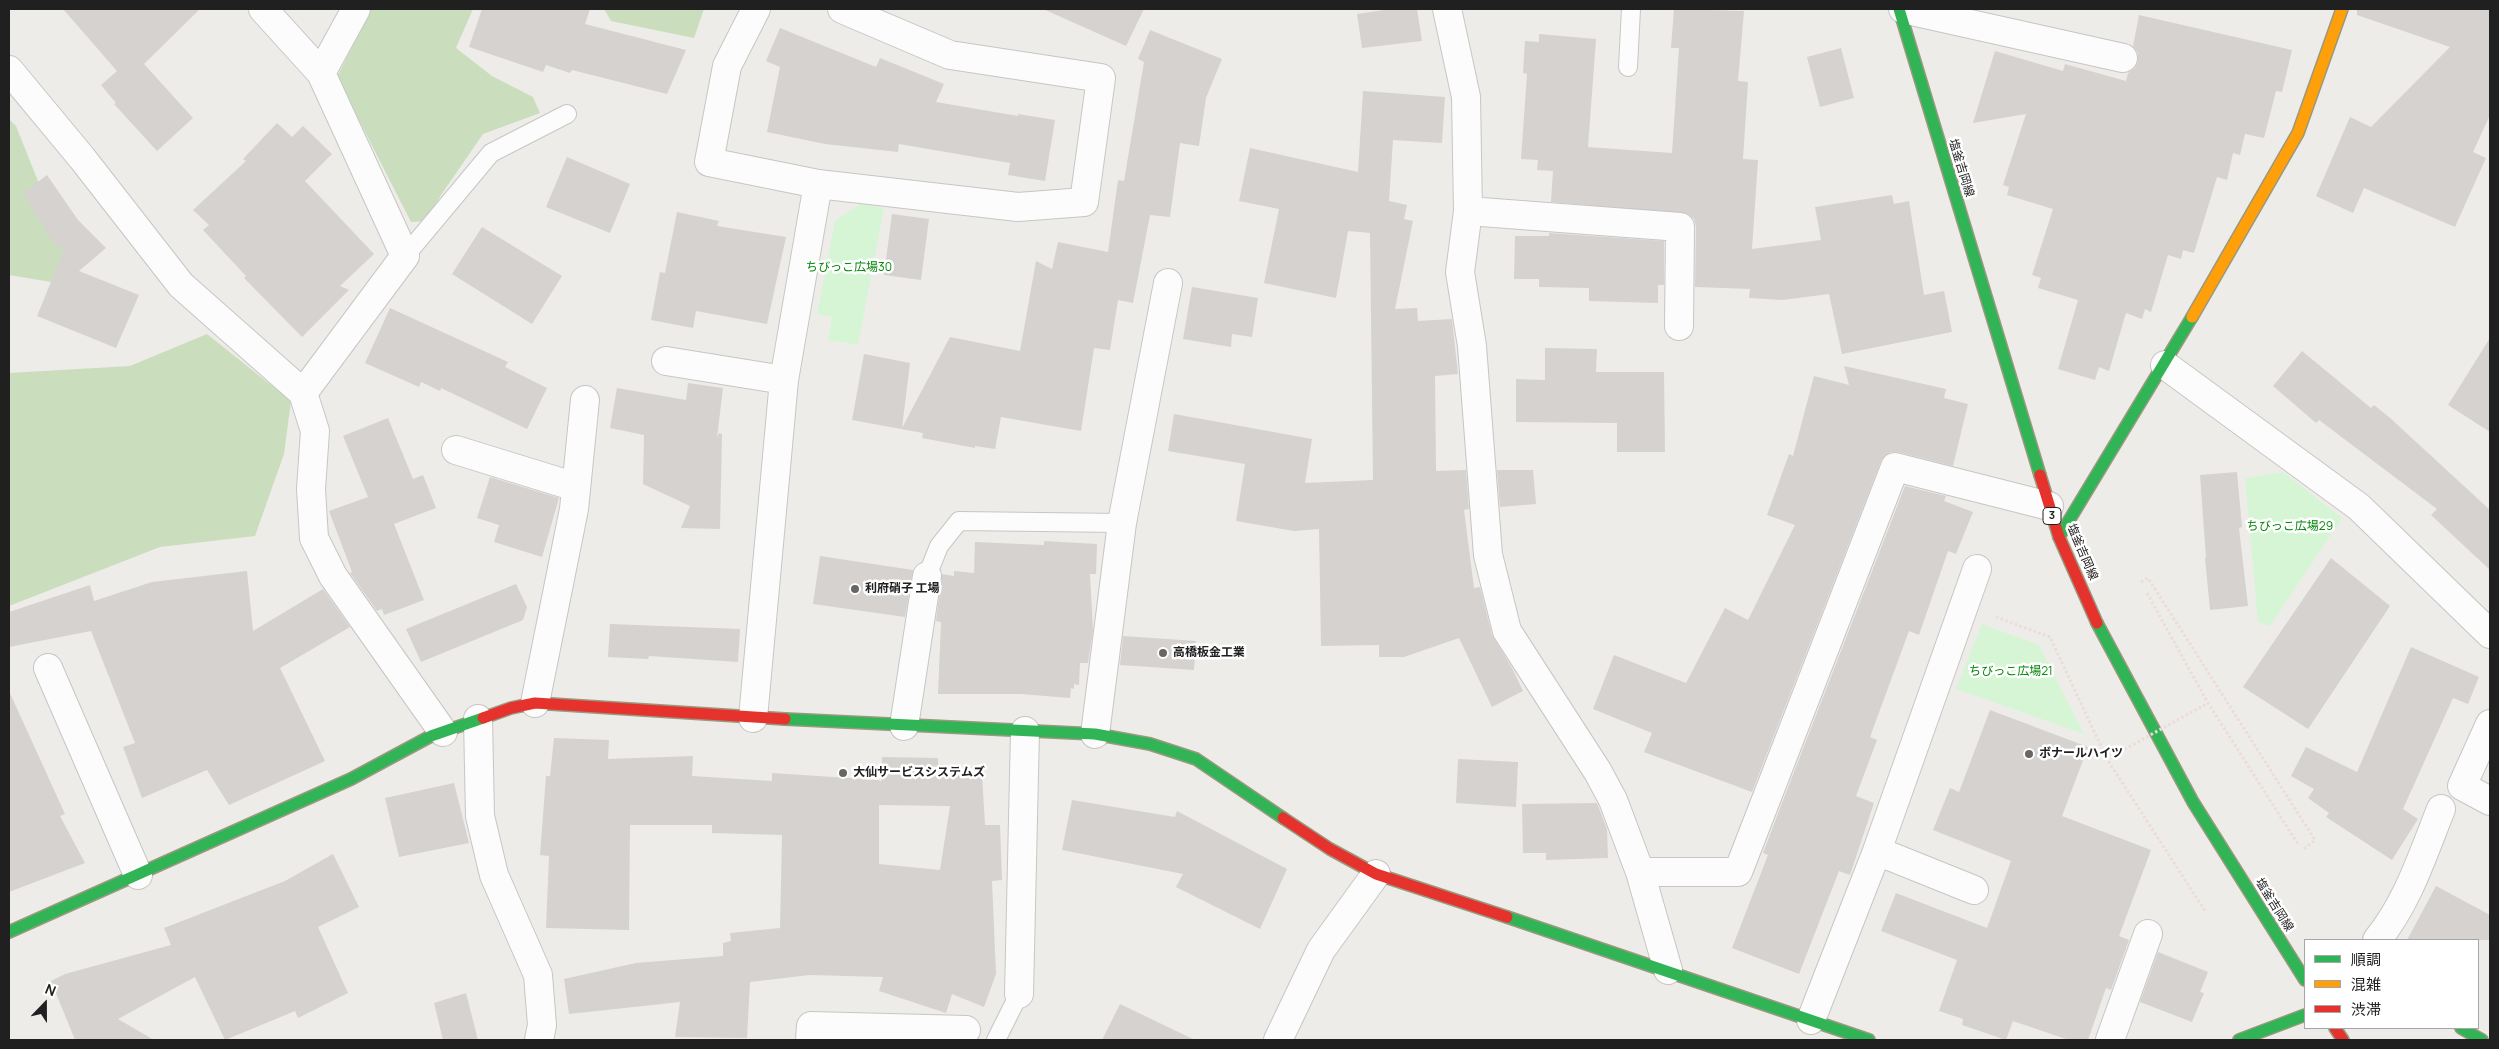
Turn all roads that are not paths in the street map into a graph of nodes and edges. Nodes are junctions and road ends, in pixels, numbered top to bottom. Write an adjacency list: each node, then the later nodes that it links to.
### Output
1 (264, 9): 13 (street)
2 (356, 9): 13 (street)
3 (756, 9): 15 (street)
4 (842, 9): 15 (street)
5 (1447, 9): 16 (street)
6 (1631, 9): 11 (lane)
7 (1899, 9): 27 (street, 塩釜吉岡線 / 3)
8 (1903, 9): 10 (street)
9 (2342, 9): 21 (street)
10 (2122, 58)
11 (1628, 67)
12 (9, 70): 23 (street)
13 (321, 73): 17 (street)
14 (567, 114): 17 (lane)
15 (818, 184): 22 (street)
16 (1468, 211): 19 (street); 45 (street)
17 (405, 256): 23 (street)
18 (1168, 283): 28 (street)
19 (1679, 326)
20 (666, 361): 22 (street)
21 (2165, 365): 29 (street); 32 (street)
22 (784, 380): 35 (street)
23 (303, 393): 40 (street)
24 (585, 400): 26 (street)
25 (456, 450): 26 (street)
26 (576, 487): 34 (street)
27 (2049, 506): 29 (street, 塩釜吉岡線 / 3); 45 (street)
28 (1122, 523): 31 (lane); 41 (street)
29 (2059, 537): 53 (street, 塩釜吉岡線 / 3)
30 (1977, 569): 44 (street)
31 (927, 576): 38 (street)
32 (2490, 634)
33 (48, 668): 47 (street)
34 (535, 703): 35 (street); 36 (street)
35 (752, 718): 38 (street)
36 (478, 719): 40 (street); 60 (street)
37 (2490, 724): 42 (street)
38 (904, 726): 39 (street)
39 (1025, 731): 41 (street); 54 (street)
40 (443, 732): 47 (street)
41 (1095, 734): 46 (street)
42 (2490, 801)
43 (2441, 809): 51 (street)
44 (1877, 851): 48 (street); 56 (street)
45 (1640, 872): 52 (street)
46 (1376, 874): 52 (street); 63 (street)
47 (138, 875): 49 (street)
48 (1974, 890)
49 (9, 932)
50 (2148, 934): 65 (street)
51 (2378, 939)
52 (1668, 970): 56 (street)
53 (2304, 978)
54 (1018, 994): 62 (lane)
55 (2304, 1015): 66 (street)
56 (1811, 1020): 64 (street)
57 (2336, 1029): 67 (street)
58 (2462, 1029): 68 (street)
59 (966, 1030): 61 (street)
60 (539, 1040)
61 (810, 1040)
62 (996, 1040)
63 (1278, 1040)
64 (1869, 1040)
65 (2110, 1040)
66 (2238, 1040)
67 (2343, 1040)
68 (2482, 1040)

